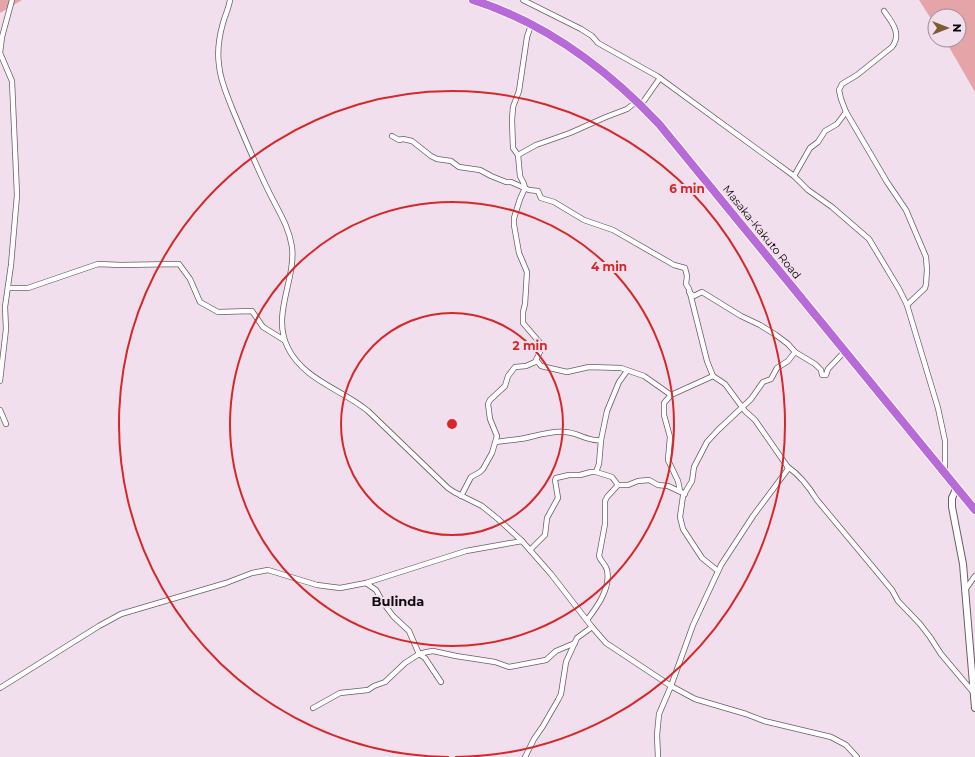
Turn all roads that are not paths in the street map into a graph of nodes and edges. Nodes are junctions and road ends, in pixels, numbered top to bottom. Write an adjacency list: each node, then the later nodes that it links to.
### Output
1 (12, 0): 14 (street)
2 (230, 0): 17 (street)
3 (473, 0): 6 (highway, Masaka-Kakuto Road)
4 (523, 0): 7 (street)
5 (884, 11): 9 (street)
6 (531, 25): 8 (highway, Masaka-Kakuto Road); 11 (street)
7 (660, 78): 8 (street); 12 (street)
8 (639, 103): 11 (street); 18 (highway, Masaka-Kakuto Road)
9 (846, 112): 12 (street); 16 (street)
10 (392, 136): 13 (street)
11 (518, 155): 13 (street)
12 (794, 176): 16 (street)
13 (525, 188): 15 (street); 20 (street)
14 (8, 288): 17 (street); 23 (street)
15 (689, 292): 19 (street); 22 (street)
16 (907, 305): 32 (street)
17 (284, 340): 36 (street)
18 (845, 351): 19 (street); 32 (highway, Masaka-Kakuto Road)
19 (795, 352): 25 (street)
20 (535, 362): 21 (street); 29 (street)
21 (627, 371): 24 (street); 28 (street)
22 (713, 376): 24 (street); 25 (street)
23 (0, 381)
24 (672, 395): 35 (street)
25 (742, 407): 30 (street); 35 (street)
26 (0, 410): 27 (street)
27 (6, 424)
28 (600, 440): 29 (street); 31 (street)
29 (496, 442): 36 (street)
30 (788, 468): 40 (street); 51 (street)
31 (596, 472): 33 (street); 39 (street)
32 (945, 473): 34 (highway, Masaka-Kakuto Road)
33 (618, 485): 35 (street); 44 (street)
34 (957, 487): 37 (highway, Masaka-Kakuto Road); 43 (street)
35 (683, 492): 40 (street)
36 (461, 496): 38 (street)
37 (975, 510)
38 (522, 541): 39 (street); 42 (street)
39 (530, 550): 44 (street)
40 (718, 571): 49 (street)
41 (975, 576): 43 (street)
42 (366, 583): 47 (street); 50 (street)
43 (965, 590): 51 (street)
44 (587, 620): 45 (street)
45 (592, 627): 46 (street); 49 (street)
46 (575, 643): 47 (street); 54 (street)
47 (419, 654): 48 (street); 52 (street)
48 (440, 682)
49 (671, 686): 55 (street); 56 (street)
50 (0, 688)
51 (974, 692): 53 (street)
52 (314, 708)
53 (975, 708)
54 (525, 757)
55 (658, 757)
56 (857, 757)

